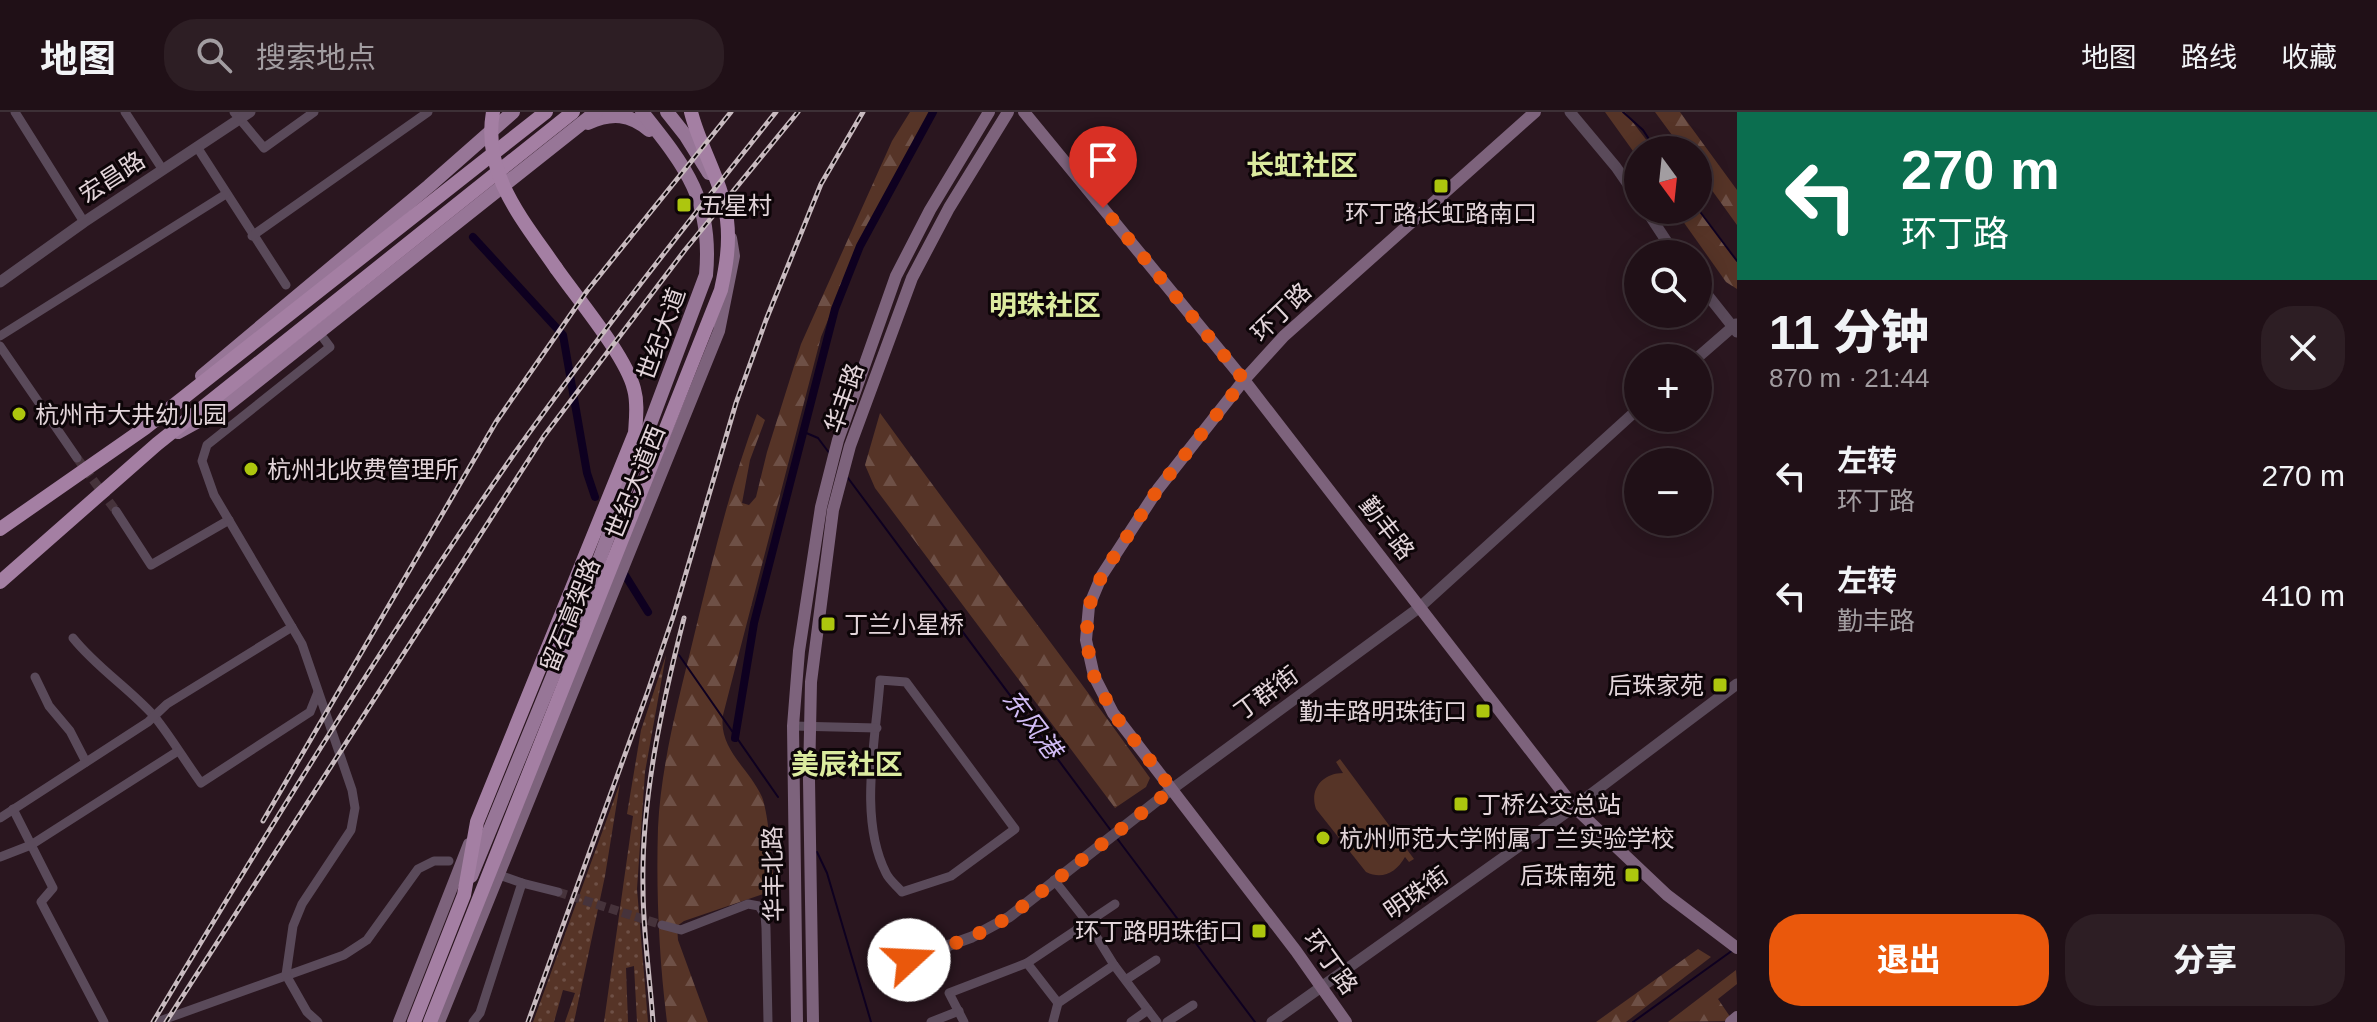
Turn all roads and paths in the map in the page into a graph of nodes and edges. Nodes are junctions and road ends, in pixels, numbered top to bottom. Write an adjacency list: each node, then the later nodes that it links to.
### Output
1 (15, 112): 28 (street)
2 (125, 112): 23 (street)
3 (250, 112): 19 (street, 宏昌路)
4 (314, 112): 19 (street)
5 (428, 112): 29 (street)
6 (493, 112): 60 (highway, bridge)
7 (513, 112): 40 (main road)
8 (546, 112): 40 (highway)
9 (573, 112): 41 (highway)
10 (596, 112): 20 (main road)
11 (642, 112): 21 (main road)
12 (667, 112): 25 (main road)
13 (691, 112): 25 (highway, 留石高架路)
14 (989, 112): 54 (main road, 华丰路)
15 (1008, 112): 55 (main road, 华丰路)
16 (1024, 112): 38 (main road, 勤丰路)
17 (1535, 112): 38 (main road, 环丁路)
18 (1570, 112): 24 (street)
19 (237, 116): 22 (street, 宏昌路)
20 (569, 134): 21 (main road); 41 (main road)
21 (668, 145): 57 (main road, 世纪大道)
22 (197, 147): 23 (street, 宏昌路); 26 (street)
23 (163, 170): 28 (street, 宏昌路)
24 (1624, 179)
25 (720, 191): 27 (highway, 留石高架路)
26 (226, 194): 29 (street); 34 (street)
27 (727, 219): 96 (highway, 留石高架路); 97 (main road, 世纪大道西)
28 (84, 222): 30 (street, 宏昌路)
29 (252, 236): 31 (street)
30 (0, 282)
31 (286, 285)
32 (1712, 299): 33 (street)
33 (1736, 327): 37 (street)
34 (0, 336)
35 (324, 339): 44 (street)
36 (0, 346): 42 (street)
37 (1712, 346)
38 (1244, 380): 47 (main road, 勤丰路); 61 (main road, 环丁路)
39 (1624, 422): 47 (street, 丁群街)
40 (145, 428): 45 (highway)
41 (157, 444): 46 (highway)
42 (77, 458)
43 (116, 511): 44 (street)
44 (229, 520): 48 (street)
45 (0, 529)
46 (0, 582)
47 (1420, 607): 61 (street, 丁群街); 62 (main road, 勤丰路)
48 (292, 627): 52 (street); 53 (street)
49 (73, 638): 53 (street)
50 (35, 677): 59 (street)
51 (1737, 684): 62 (street, 明珠街)
52 (318, 692): 58 (street); 82 (street)
53 (154, 716): 58 (street); 59 (street)
54 (793, 726): 55 (street); 100 (main road, 华丰北路)
55 (810, 726): 56 (street); 101 (main road, 华丰北路)
56 (877, 728): 56 (street)
57 (523, 749): 60 (main road); 73 (main road, 世纪大道)
58 (178, 751): 66 (street)
59 (86, 762): 63 (street)
60 (492, 784): 65 (highway)
61 (1172, 789): 70 (street, 丁群街); 84 (main road, 环丁路)
62 (1574, 807): 77 (main road, 勤丰路); 84 (street, 明珠街)
63 (13, 809): 64 (street); 66 (street)
64 (0, 818)
65 (477, 822): 73 (highway); 94 (main road)
66 (31, 845): 67 (street); 91 (street)
67 (0, 857)
68 (449, 861): 82 (street)
69 (505, 877): 71 (street)
70 (1054, 880): 75 (street); 81 (street, 丁群街)
71 (522, 883): 72 (street); 98 (street)
72 (558, 892)
73 (464, 895): 95 (highway)
74 (1115, 904): 75 (street)
75 (1088, 923): 79 (street); 80 (street)
76 (662, 925): 99 (street)
77 (1731, 945)
78 (1156, 960): 83 (street)
79 (1027, 963): 85 (street); 88 (street)
80 (1114, 965): 83 (street); 85 (street)
81 (889, 967)
82 (286, 975): 92 (street); 93 (street)
83 (1127, 979): 87 (street)
84 (1322, 986): 107 (street, 明珠街); 108 (main road, 环丁路)
85 (1058, 1003): 90 (street)
86 (1193, 1005): 106 (street)
87 (1148, 1010): 104 (street); 105 (street)
88 (959, 1011): 102 (street); 103 (street)
89 (1737, 1017): 109 (main road)
90 (1050, 1021)
91 (104, 1022)
92 (157, 1022)
93 (318, 1022)
94 (399, 1022)
95 (414, 1022)
96 (430, 1022)
97 (439, 1022)
98 (473, 1022)
99 (768, 1022)
100 (797, 1022)
101 (813, 1022)
102 (931, 1022)
103 (964, 1022)
104 (1131, 1022)
105 (1157, 1022)
106 (1167, 1022)
107 (1272, 1022)
108 (1346, 1022)
109 (1731, 1022)

